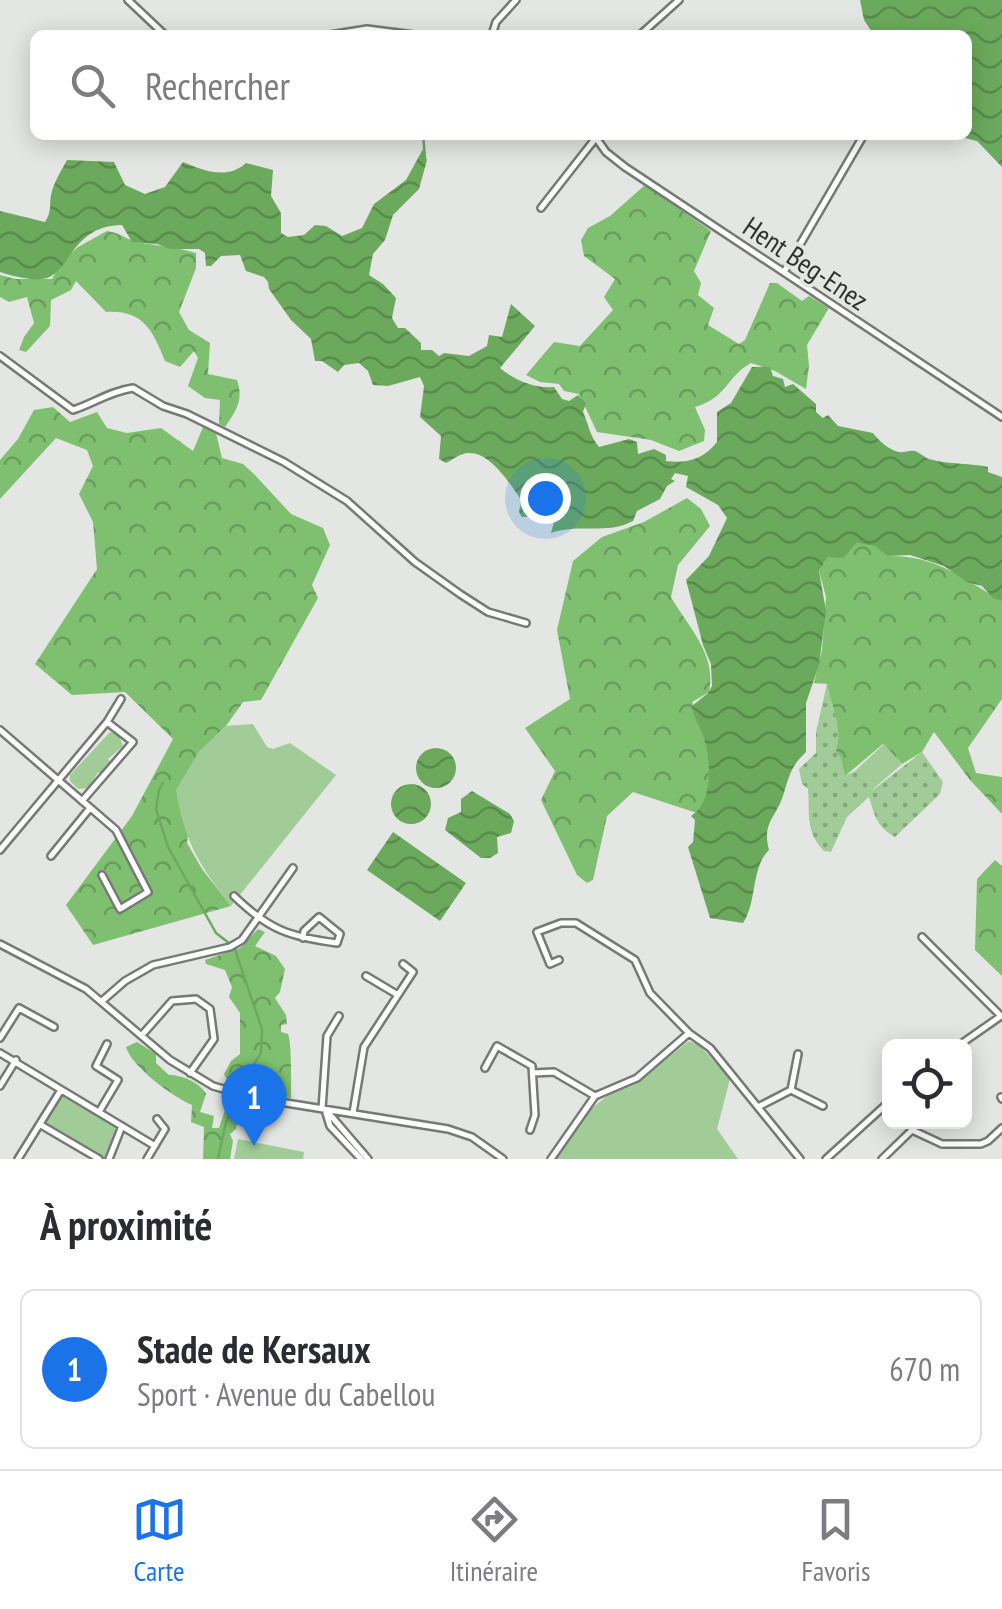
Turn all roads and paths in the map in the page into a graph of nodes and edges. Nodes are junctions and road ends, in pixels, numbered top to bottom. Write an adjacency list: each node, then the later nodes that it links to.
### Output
1 (128, 0): 4 (street)
2 (516, 0): 5 (street)
3 (679, 0): 6 (street)
4 (160, 30)
5 (494, 30)
6 (646, 30)
7 (593, 140): 10 (street)
8 (598, 140): 11 (street, Hent Beg-Enez)
9 (861, 140): 11 (street)
10 (540, 208)
11 (784, 272): 13 (street, Hent Beg-Enez)
12 (0, 356): 14 (street)
13 (1002, 416)
14 (526, 623)
15 (121, 700): 16 (street)
16 (107, 722): 18 (street); 19 (street)
17 (0, 730): 18 (street)
18 (58, 781): 19 (street); 21 (street)
19 (82, 801): 20 (street)
20 (90, 808): 22 (street); 24 (street)
21 (1, 846)
22 (51, 856)
23 (294, 868): 26 (street)
24 (102, 875)
25 (234, 896): 26 (street)
26 (260, 918): 28 (street); 34 (street)
27 (922, 937): 36 (street)
28 (303, 938): 28 (street)
29 (0, 944): 34 (street)
30 (559, 960): 38 (street)
31 (403, 964): 33 (street)
32 (366, 976): 33 (street)
33 (398, 995): 58 (street)
34 (102, 1001): 39 (street)
35 (339, 1016): 56 (street)
36 (1001, 1016): 41 (street)
37 (54, 1027): 40 (street)
38 (690, 1033): 52 (street); 54 (street)
39 (142, 1034): 47 (street); 47 (street)
40 (0, 1038)
41 (968, 1039)
42 (107, 1044): 57 (street)
43 (0, 1053): 45 (street)
44 (798, 1054): 51 (street)
45 (16, 1060): 49 (street); 50 (street)
46 (485, 1068): 48 (street)
47 (190, 1073): 56 (street)
48 (533, 1073): 52 (street); 63 (street)
49 (0, 1086)
50 (61, 1090): 57 (street); 60 (street)
51 (791, 1090): 53 (street); 54 (street)
52 (595, 1096): 71 (street)
53 (822, 1106)
54 (758, 1107): 72 (street)
55 (882, 1108): 73 (street)
56 (324, 1109): 58 (street); 69 (street)
57 (99, 1112): 61 (street)
58 (352, 1114): 70 (street)
59 (157, 1119): 64 (street)
60 (40, 1124): 65 (street); 66 (street)
61 (122, 1126): 64 (street); 67 (street)
62 (1002, 1128): 74 (street)
63 (530, 1130)
64 (155, 1146): 68 (street)
65 (18, 1159)
66 (99, 1159)
67 (108, 1159)
68 (147, 1159)
69 (365, 1159)
70 (503, 1159)
71 (551, 1159)
72 (800, 1159)
73 (826, 1159)
74 (882, 1159)

